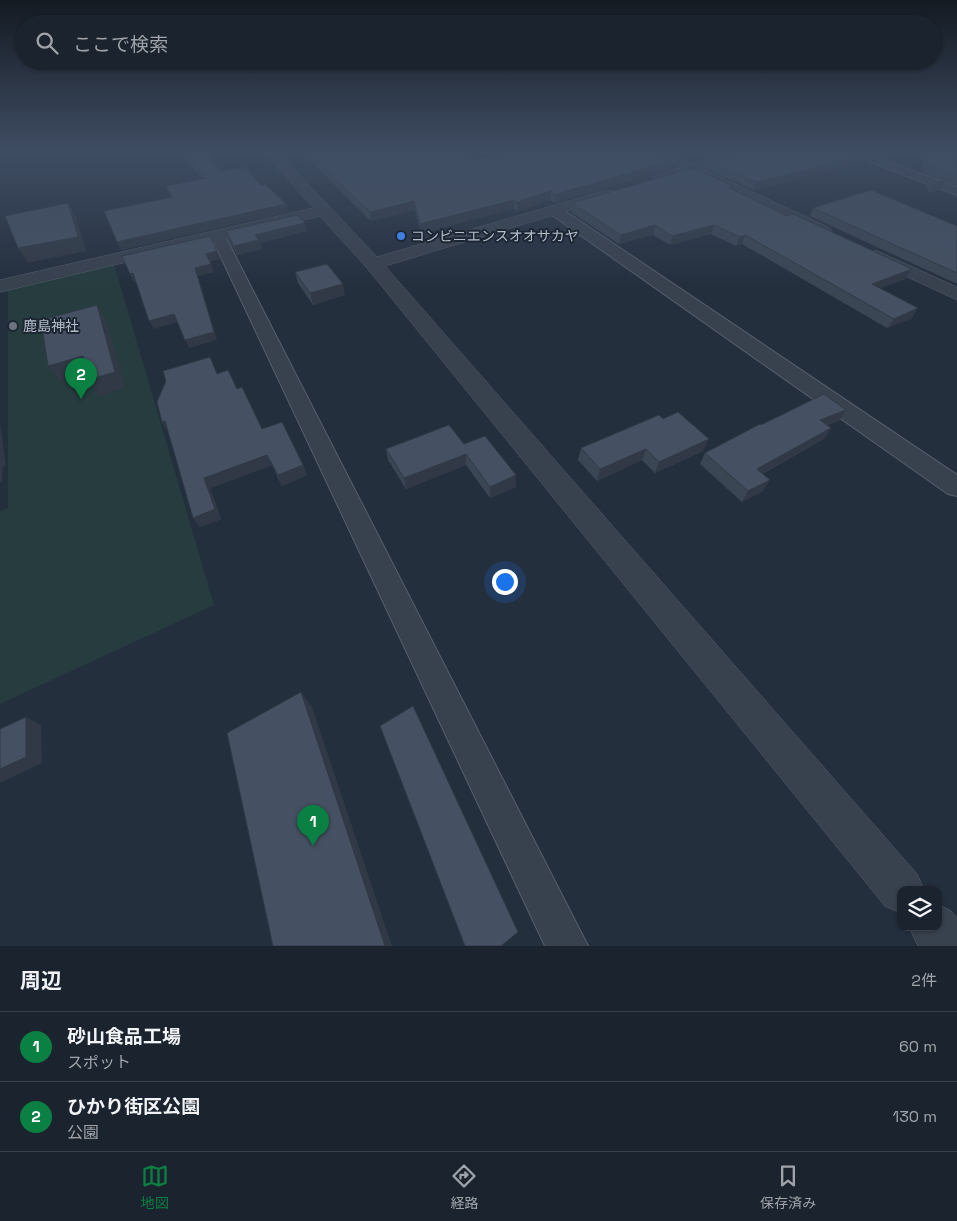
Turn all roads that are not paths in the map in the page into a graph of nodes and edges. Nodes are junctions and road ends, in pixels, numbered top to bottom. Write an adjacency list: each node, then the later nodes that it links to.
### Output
1 (310, 196): 4 (street)
2 (601, 196): 5 (street)
3 (751, 196): 7 (street)
4 (323, 210): 6 (street); 9 (street)
5 (554, 210): 9 (street); 12 (street)
6 (218, 236): 10 (street); 15 (street)
7 (840, 239)
8 (858, 248): 11 (street)
9 (373, 264): 13 (street)
10 (0, 286)
11 (957, 294)
12 (957, 487)
13 (898, 886)
14 (936, 931): 16 (street)
15 (567, 946)
16 (949, 946)

